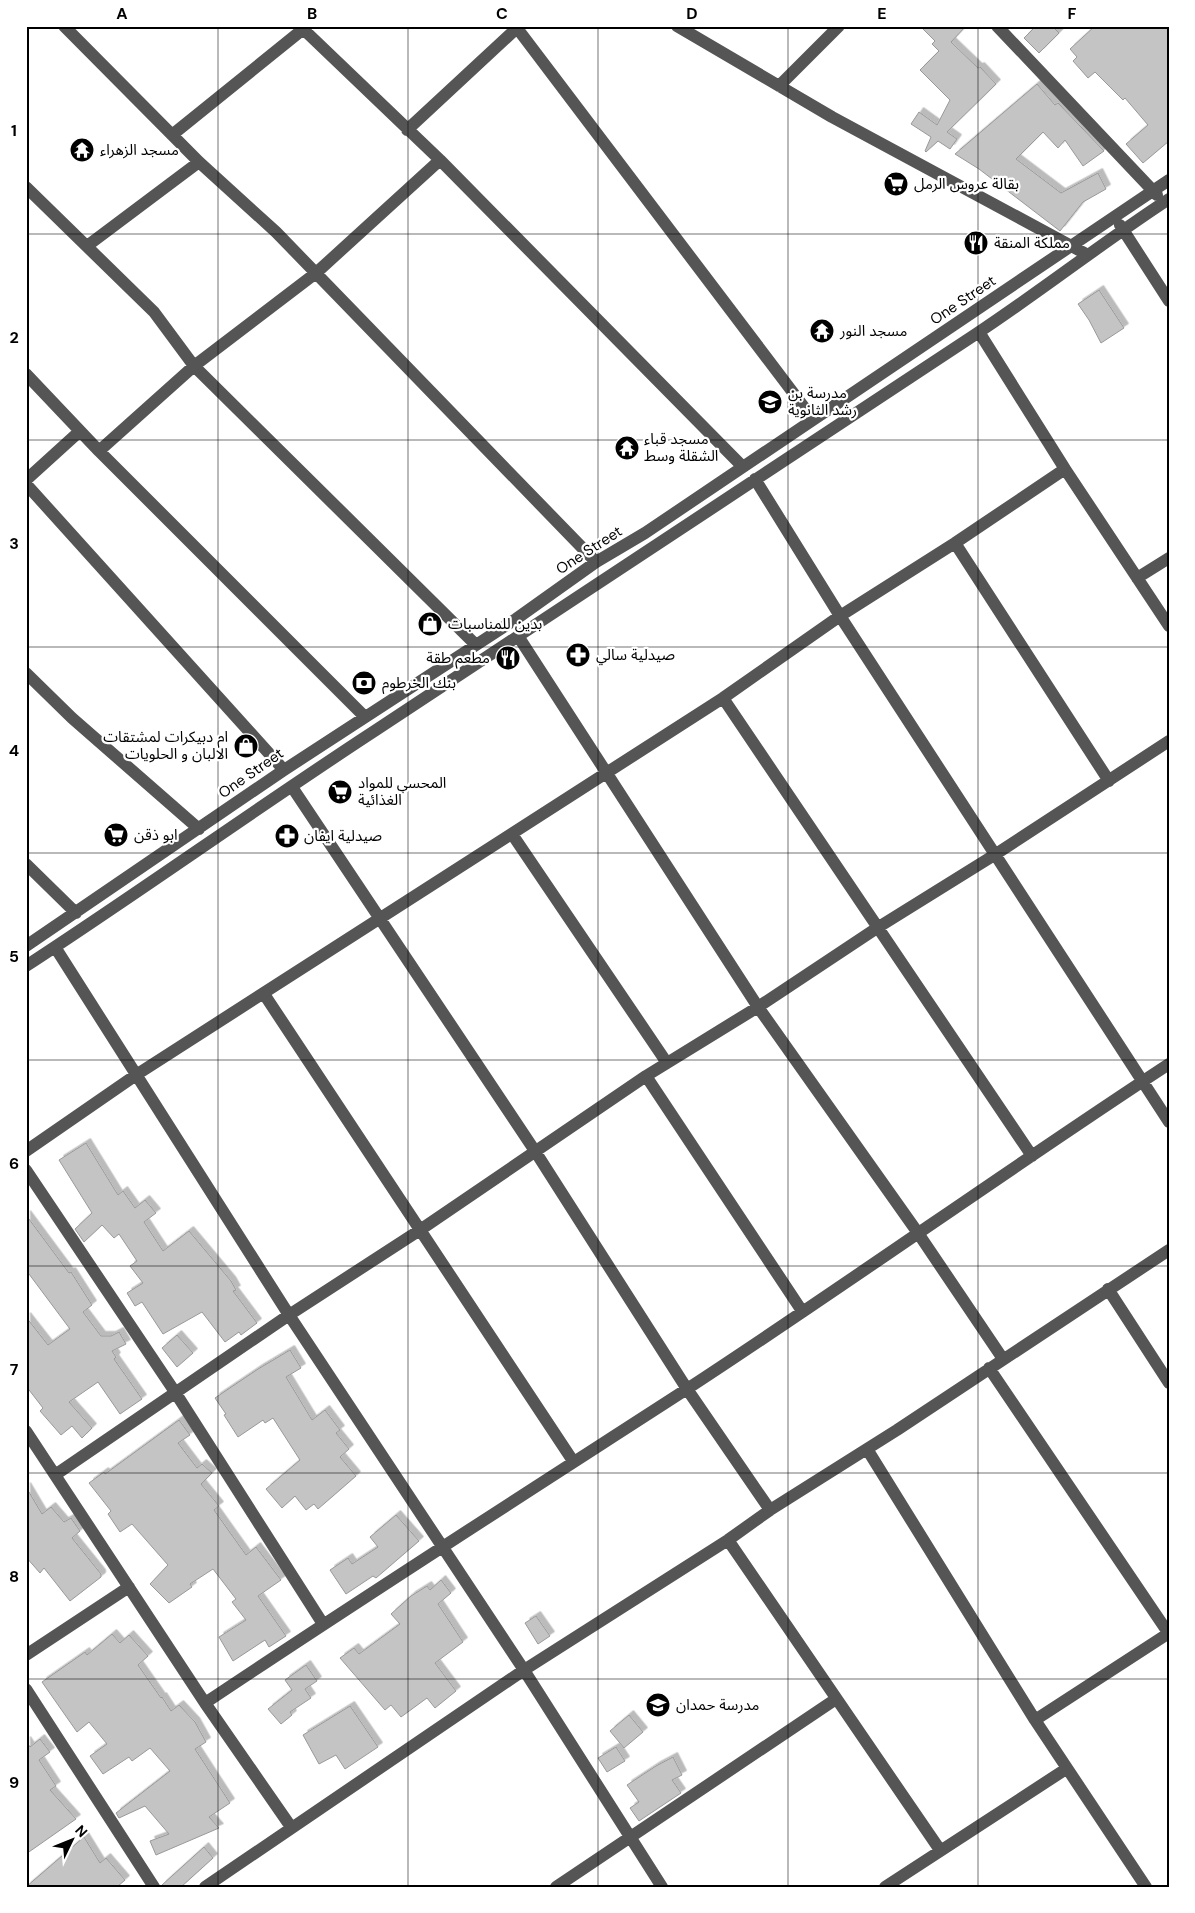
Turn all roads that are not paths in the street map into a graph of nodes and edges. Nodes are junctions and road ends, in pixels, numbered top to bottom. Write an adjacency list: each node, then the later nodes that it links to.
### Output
1 (64, 26): 9 (street)
2 (677, 26): 7 (street)
3 (839, 26): 7 (street)
4 (997, 26): 14 (street)
5 (303, 27): 8 (street); 9 (street)
6 (518, 27): 8 (street); 26 (street)
7 (779, 86): 19 (street)
8 (408, 130): 10 (street)
9 (172, 135): 11 (street)
10 (440, 160): 21 (street); 29 (street)
11 (199, 162): 18 (street); 21 (street)
12 (1169, 180): 14 (street, One Street)
13 (26, 188): 18 (street)
14 (1153, 190): 15 (street); 16 (street, One Street)
15 (1166, 201): 17 (street)
16 (1115, 217): 17 (street); 19 (street, One Street)
17 (1124, 231): 20 (street); 22 (street)
18 (87, 246): 24 (street)
19 (1069, 246): 20 (street); 26 (street, One Street)
20 (1088, 255): 23 (street)
21 (316, 273): 24 (street); 39 (street)
22 (1168, 298)
23 (979, 332): 30 (street); 31 (street)
24 (194, 366): 28 (street); 44 (street)
25 (26, 374): 27 (street)
26 (813, 419): 29 (street, One Street)
27 (80, 431): 28 (street); 32 (street)
28 (99, 451): 47 (street)
29 (742, 466): 33 (street, One Street)
30 (1065, 469): 36 (street); 40 (street)
31 (755, 479): 34 (street); 41 (street)
32 (26, 482): 49 (street)
33 (705, 491): 34 (street); 35 (street, One Street)
34 (715, 506): 37 (street)
35 (645, 533): 37 (street); 39 (street, One Street)
36 (955, 543): 41 (street); 51 (street)
37 (655, 547): 43 (street)
38 (1169, 558): 40 (street)
39 (596, 562): 44 (street, One Street)
40 (1137, 578): 42 (street)
41 (840, 616): 46 (street); 55 (street)
42 (1169, 626)
43 (518, 636): 50 (street); 52 (street)
44 (476, 645): 47 (street, One Street)
45 (26, 673): 53 (street)
46 (723, 698): 50 (street); 61 (street)
47 (366, 717): 49 (street, One Street)
48 (1169, 741): 51 (street)
49 (284, 770): 53 (street, One Street)
50 (606, 772): 54 (street); 66 (street)
51 (1109, 781): 55 (street)
52 (292, 787): 58 (street); 60 (street)
53 (199, 828): 56 (street, One Street)
54 (512, 834): 60 (street); 67 (street)
55 (996, 854): 61 (street); 71 (street)
56 (154, 859): 58 (street); 59 (street, One Street)
57 (26, 864): 59 (street)
58 (164, 875): 63 (street)
59 (76, 913): 62 (street, One Street)
60 (380, 918): 65 (street); 73 (street)
61 (876, 928): 66 (street); 75 (street)
62 (26, 946)
63 (55, 947): 64 (street); 69 (street)
64 (26, 966)
65 (264, 994): 69 (street); 77 (street)
66 (758, 1007): 67 (street); 78 (street)
67 (667, 1063): 70 (street)
68 (1169, 1064): 71 (street)
69 (136, 1076): 74 (street); 82 (street)
70 (646, 1076): 73 (street); 81 (street)
71 (1141, 1082): 72 (street); 75 (street)
72 (1169, 1122)
73 (535, 1151): 77 (street); 86 (street)
74 (26, 1152)
75 (1032, 1156): 78 (street)
76 (26, 1170): 87 (street)
77 (420, 1230): 82 (street); 90 (street)
78 (918, 1233): 81 (street); 83 (street)
79 (1169, 1250): 80 (street)
80 (1108, 1289): 83 (street); 85 (street)
81 (802, 1311): 86 (street)
82 (289, 1315): 87 (street); 94 (street)
83 (1003, 1359): 84 (street)
84 (989, 1368): 89 (street); 97 (street)
85 (1169, 1383)
86 (687, 1389): 90 (street); 92 (street)
87 (176, 1392): 91 (street); 96 (street)
88 (26, 1431): 91 (street)
89 (866, 1449): 92 (street); 103 (street)
90 (574, 1461): 94 (street)
91 (55, 1475): 95 (street)
92 (770, 1510): 93 (street)
93 (728, 1540): 99 (street); 101 (street)
94 (443, 1548): 96 (street); 99 (street)
95 (129, 1586): 98 (street); 102 (street)
96 (323, 1624): 102 (street)
97 (1168, 1633): 103 (street)
98 (26, 1655)
99 (524, 1670): 105 (street); 106 (street)
100 (26, 1689): 108 (street)
101 (836, 1699): 106 (street); 107 (street)
102 (206, 1703): 105 (street)
103 (1035, 1720): 104 (street)
104 (1066, 1769): 107 (street); 113 (street)
105 (290, 1827): 109 (street)
106 (631, 1838): 110 (street); 111 (street)
107 (940, 1850): 112 (street)
108 (154, 1887)
109 (205, 1887)
110 (556, 1887)
111 (662, 1887)
112 (885, 1887)
113 (1146, 1887)

